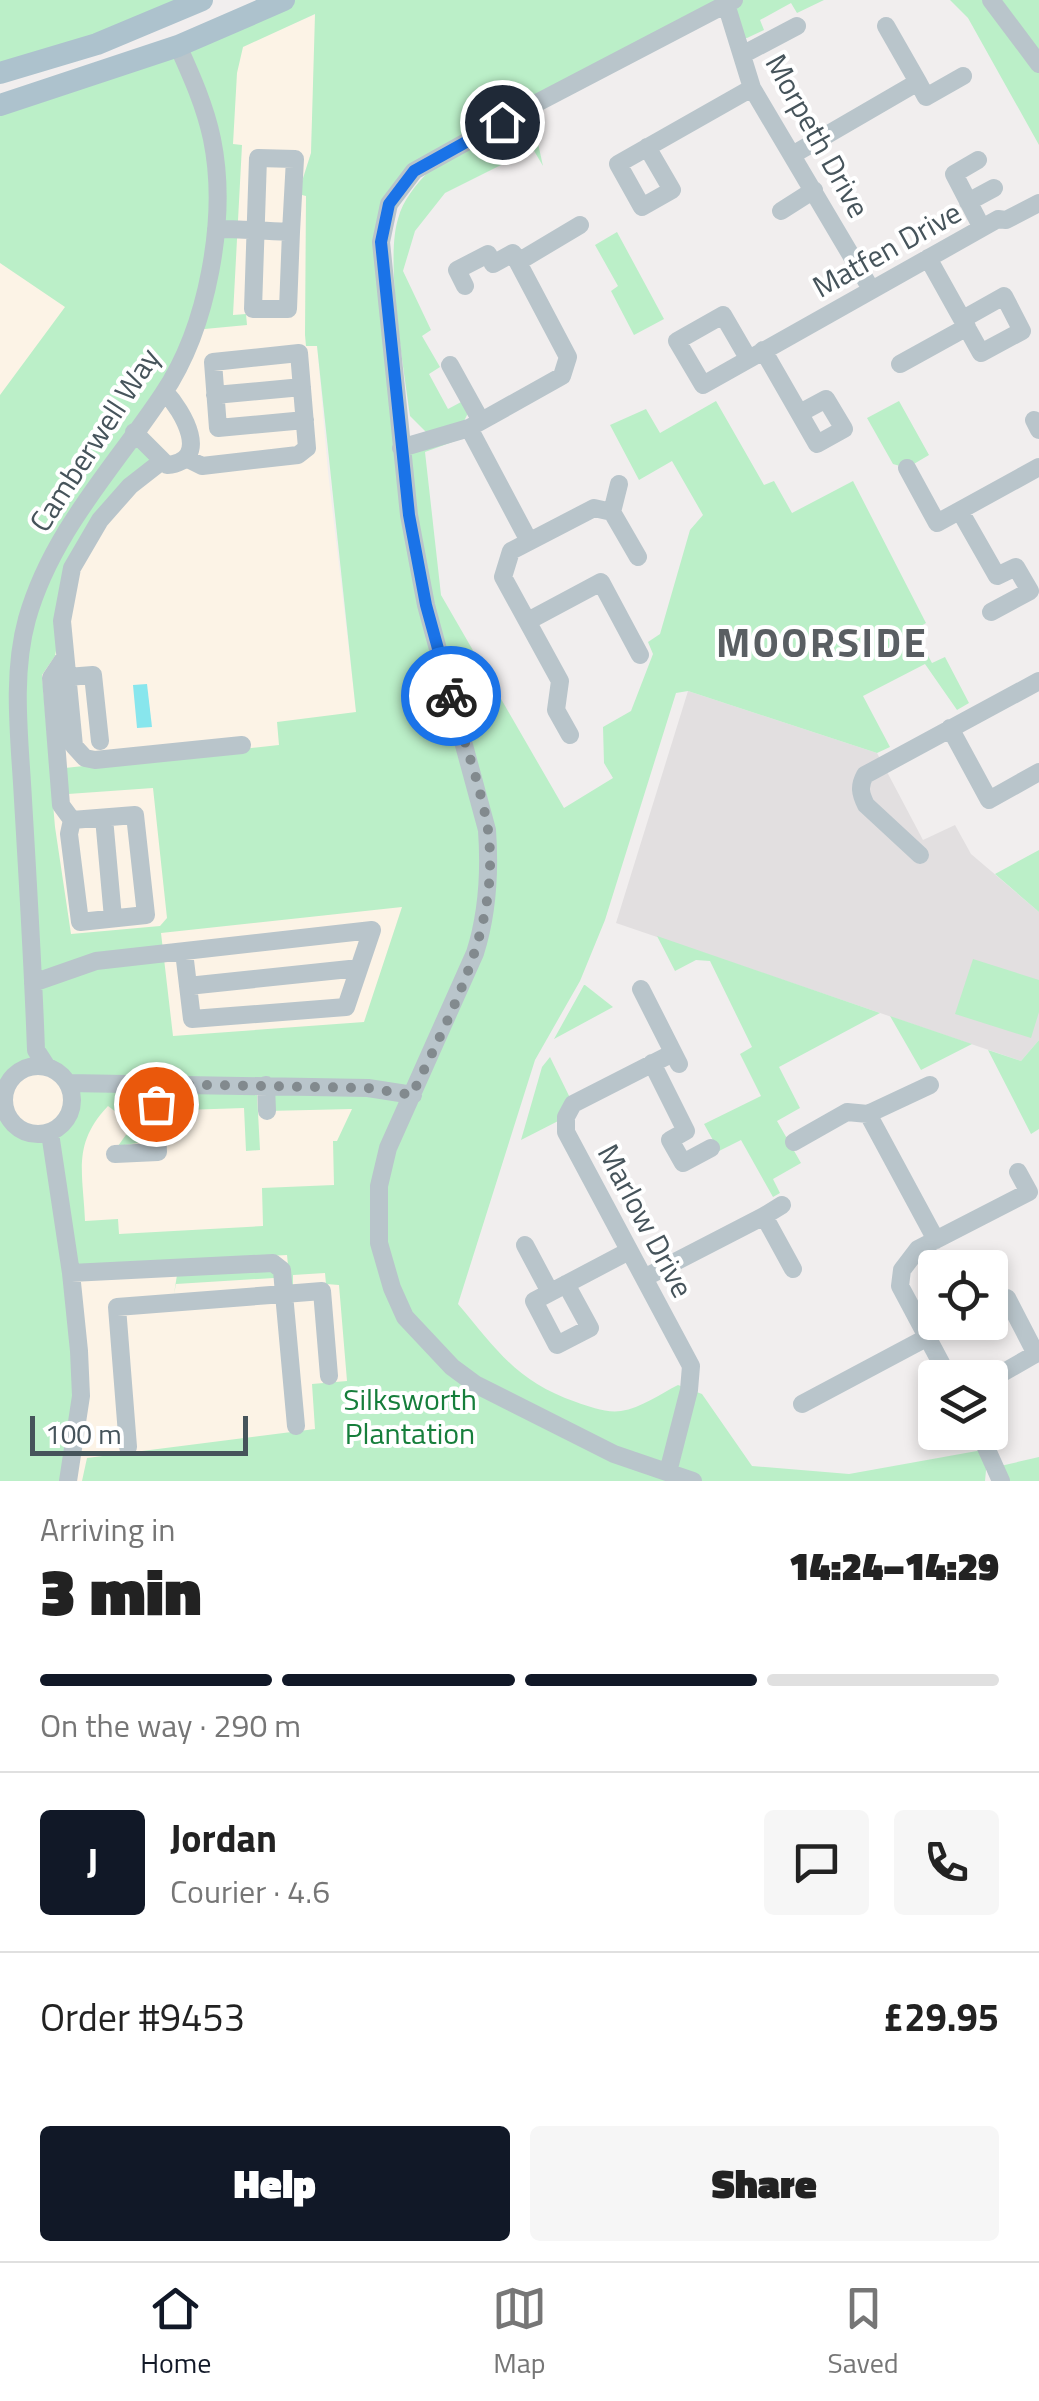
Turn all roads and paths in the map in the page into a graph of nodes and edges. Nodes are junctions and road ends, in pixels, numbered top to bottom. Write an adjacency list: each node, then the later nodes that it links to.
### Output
1 (202, 0): 5 (main road)
2 (284, 0): 8 (main road)
3 (991, 0): 10 (street)
4 (730, 2): 9 (street, Morpeth Drive); 43 (street)
5 (164, 16): 8 (main road); 11 (main road)
6 (797, 26): 9 (street)
7 (886, 26): 13 (street)
8 (178, 46): 15 (main road); 26 (street, Camberwell Way)
9 (742, 55): 14 (street, Morpeth Drive)
10 (1039, 64)
11 (0, 73)
12 (963, 76): 13 (street)
13 (918, 82): 17 (street)
14 (752, 88): 16 (street); 17 (street, Morpeth Drive)
15 (0, 105)
16 (648, 147)
17 (794, 154): 20 (street, Morpeth Drive)
18 (978, 160): 21 (street)
19 (994, 188): 21 (street)
20 (814, 190): 23 (street); 32 (street, Morpeth Drive)
21 (968, 202): 25 (street)
22 (1039, 203): 25 (street, Matfen Drive)
23 (781, 211)
24 (580, 225): 30 (street)
25 (982, 228): 29 (street, Matfen Drive)
26 (216, 229): 27 (street); 37 (street, Camberwell Way)
27 (256, 230): 28 (street); 28 (street); 28 (street)
28 (291, 232)
29 (928, 258): 32 (street, Matfen Drive); 33 (street)
30 (518, 262): 31 (street); 41 (street)
31 (466, 286)
32 (872, 289): 39 (street, Matfen Drive)
33 (965, 323): 33 (street); 34 (street)
34 (900, 364)
35 (450, 366): 41 (street)
36 (302, 387): 38 (street); 38 (street); 40 (street)
37 (164, 392): 42 (street, Camberwell Way); 44 (street)
38 (215, 395): 40 (street)
39 (800, 413)
40 (305, 420): 44 (street)
41 (475, 425): 43 (street); 51 (street)
42 (134, 432): 45 (street); 59 (street, Camberwell Way)
43 (402, 448): 82 (street)
44 (186, 458): 45 (street)
45 (162, 461): 56 (street)
46 (1039, 467): 49 (street)
47 (907, 468): 49 (street)
48 (618, 484): 50 (street)
49 (960, 511): 53 (street)
50 (612, 512): 51 (street); 52 (street)
51 (529, 541): 54 (street)
52 (638, 557)
53 (991, 612)
54 (528, 621): 55 (street); 61 (street)
55 (640, 655)
56 (65, 657): 57 (street); 66 (street)
57 (67, 677): 62 (street); 63 (street)
58 (1039, 681): 60 (street)
59 (9, 713): 71 (street, Camberwell Way)
60 (950, 728): 64 (street); 67 (street)
61 (570, 735)
62 (100, 741)
63 (242, 745)
64 (1039, 772)
65 (104, 818): 66 (street); 68 (street); 68 (street)
66 (72, 820): 68 (street)
67 (920, 855)
68 (113, 918)
69 (184, 952): 70 (street); 71 (street); 72 (street)
70 (360, 968): 72 (street); 72 (street)
71 (34, 983): 74 (street, Camberwell Way)
72 (188, 986)
73 (641, 989): 75 (street, Marlow Drive)
74 (36, 1050): 76 (street); 77 (street)
75 (652, 1063): 88 (street); 95 (street, Marlow Drive)
76 (47, 1067): 77 (street); 78 (street)
77 (25, 1068): 85 (street)
78 (68, 1083): 79 (street); 86 (street)
79 (155, 1084): 80 (street); 89 (street)
80 (266, 1085): 82 (street); 83 (street)
81 (930, 1085): 84 (street)
82 (412, 1095): 113 (street)
83 (267, 1111)
84 (868, 1114): 87 (street); 93 (street)
85 (6, 1127): 86 (street)
86 (50, 1132): 98 (street)
87 (794, 1142)
88 (711, 1148)
89 (115, 1154)
90 (1018, 1172): 93 (street)
91 (782, 1205): 92 (street)
92 (764, 1216): 97 (street); 99 (street)
93 (936, 1240): 103 (street)
94 (526, 1245): 95 (street)
95 (629, 1251): 99 (street, Marlow Drive)
96 (162, 1268): 98 (street); 100 (street); 102 (street)
97 (793, 1269)
98 (72, 1273): 114 (street)
99 (644, 1278): 113 (street, Marlow Drive)
100 (284, 1294): 102 (street); 107 (street); 109 (street)
101 (1008, 1300): 105 (street)
102 (165, 1303): 110 (street)
103 (918, 1322)
104 (922, 1340): 108 (street)
105 (1037, 1358): 106 (street)
106 (1008, 1372)
107 (329, 1376)
108 (802, 1404)
109 (296, 1426)
110 (128, 1447)
111 (984, 1450): 116 (street)
112 (988, 1450): 117 (street)
113 (668, 1472): 115 (street)
114 (68, 1481)
115 (693, 1481)
116 (985, 1481)
117 (1002, 1481)

